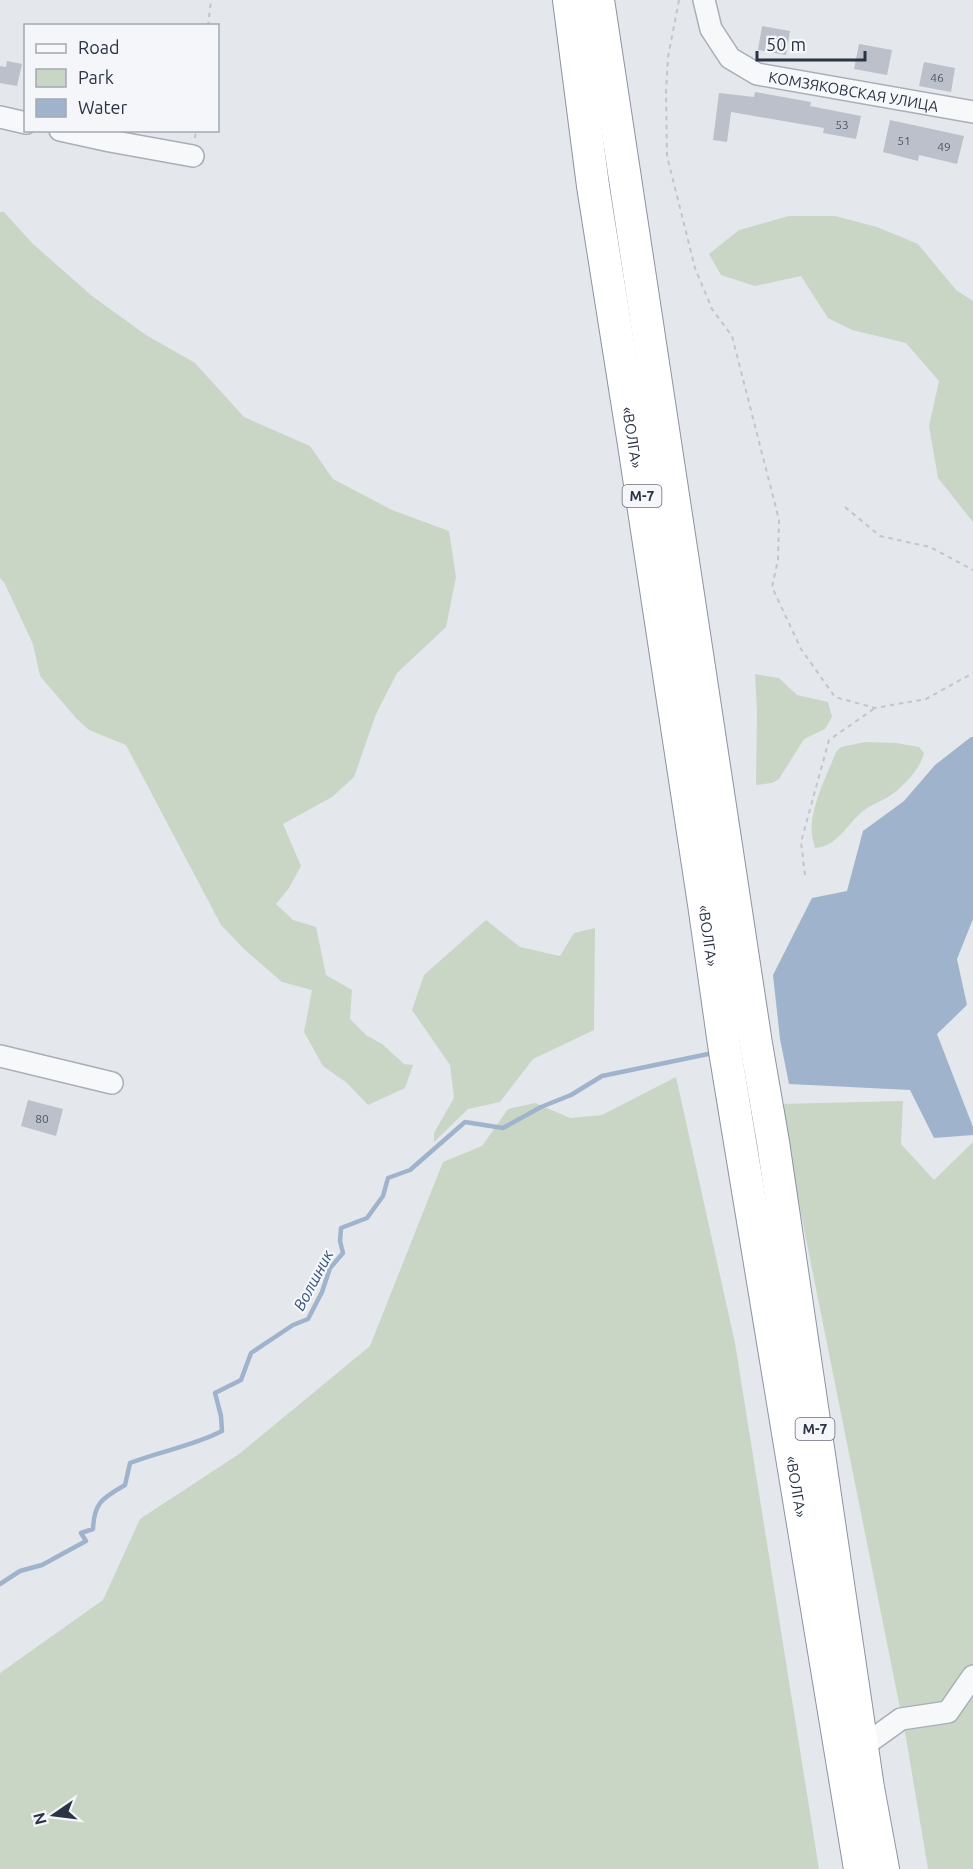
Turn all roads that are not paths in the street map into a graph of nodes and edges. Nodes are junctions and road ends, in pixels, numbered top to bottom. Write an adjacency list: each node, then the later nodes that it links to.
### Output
1 (569, 0): 13 (highway, «ВОЛГА» / М-7)
2 (598, 0): 12 (highway, «ВОЛГА» / М-7)
3 (704, 0): 4 (street, КОМЗЯКОВСКАЯ УЛИЦА)
4 (973, 112)
5 (0, 117): 6 (street)
6 (24, 123)
7 (69, 132): 8 (street)
8 (193, 156)
9 (0, 1056): 10 (street)
10 (112, 1083)
11 (973, 1676): 12 (street)
12 (862, 1747): 14 (highway, «ВОЛГА» / М-7)
13 (860, 1869)
14 (883, 1869)

